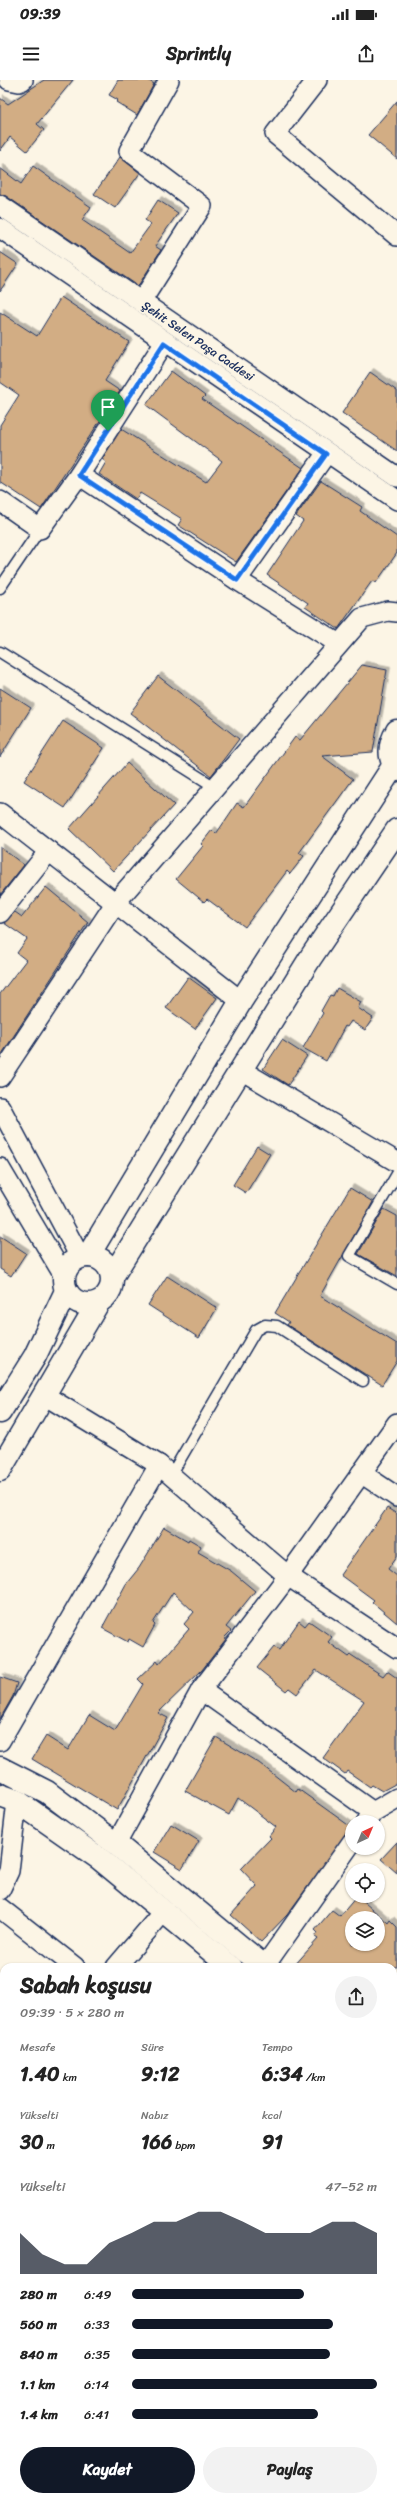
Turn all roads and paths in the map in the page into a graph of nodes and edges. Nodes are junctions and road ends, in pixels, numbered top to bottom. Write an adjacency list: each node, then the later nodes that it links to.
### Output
1 (9, 80): 2 (street)
2 (22, 80)
3 (317, 80): 7 (street)
4 (163, 82): 8 (street)
5 (0, 205): 8 (street, Şehit Selen Paşa Caddesi)
6 (0, 228): 9 (street)
7 (397, 236)
8 (141, 302): 12 (street, Şehit Selen Paşa Caddesi)
9 (164, 343): 10 (street); 11 (street)
10 (326, 454): 13 (street); 16 (street)
11 (79, 475): 15 (street); 16 (street)
12 (397, 477)
13 (397, 500)
14 (0, 501): 15 (street)
15 (40, 529): 17 (lane)
16 (237, 580): 19 (street)
17 (0, 588)
18 (397, 612): 19 (street)
19 (339, 644): 24 (street)
20 (0, 652): 24 (lane)
21 (397, 728): 22 (main road)
22 (397, 731): 23 (main road)
23 (395, 767): 30 (main road)
24 (215, 787): 28 (street)
25 (0, 813): 27 (street)
26 (397, 830): 31 (main road)
27 (49, 851): 28 (street); 29 (street)
28 (116, 902): 30 (street); 32 (street)
29 (0, 913)
30 (241, 1001): 37 (main road)
31 (241, 1070): 34 (street); 38 (main road)
32 (0, 1077)
33 (0, 1107): 37 (street)
34 (397, 1162)
35 (397, 1174): 40 (lane)
36 (2, 1177): 39 (street)
37 (84, 1256): 38 (main road); 39 (main road)
38 (112, 1277): 41 (main road)
39 (65, 1283): 41 (main road); 44 (main road)
40 (397, 1284)
41 (98, 1303): 43 (main road)
42 (363, 1381): 47 (lane)
43 (44, 1395): 46 (main road); 47 (street)
44 (0, 1412)
45 (397, 1423): 48 (street)
46 (0, 1470)
47 (165, 1470): 50 (street); 53 (street)
48 (361, 1473): 49 (street); 50 (street)
49 (397, 1497)
50 (288, 1576): 51 (street); 52 (street)
51 (397, 1648)
52 (201, 1690): 57 (street); 59 (street)
53 (0, 1741)
54 (0, 1768): 59 (main road)
55 (8, 1798): 61 (street); 63 (main road)
56 (397, 1798): 58 (street)
57 (367, 1815)
58 (373, 1815)
59 (116, 1844): 67 (main road)
60 (345, 1852): 68 (street)
61 (0, 1890)
62 (0, 1908): 64 (street)
63 (164, 1911): 65 (street); 66 (main road)
64 (70, 1963)
65 (119, 1963)
66 (226, 1963)
67 (260, 1963)
68 (268, 1963)

